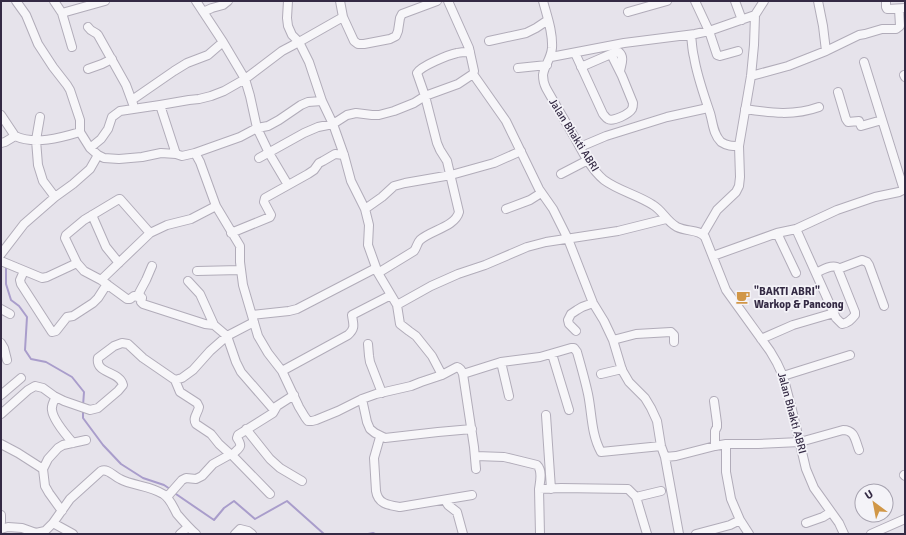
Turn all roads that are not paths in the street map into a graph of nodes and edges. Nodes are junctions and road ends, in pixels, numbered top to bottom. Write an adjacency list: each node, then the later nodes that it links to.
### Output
1 (16, 1): 59 (street)
2 (54, 1): 20 (street)
3 (105, 1): 20 (street)
4 (196, 1): 18 (street)
5 (228, 1): 18 (street)
6 (288, 1): 30 (street)
7 (340, 1): 22 (street)
8 (436, 1): 22 (street)
9 (448, 1): 34 (street)
10 (543, 1): 23 (street, Jalan Bhakti ABRI)
11 (667, 1): 19 (street)
12 (695, 1): 26 (street)
13 (735, 1): 24 (street)
14 (764, 1): 21 (street)
15 (818, 1): 33 (street)
16 (886, 1): 17 (street)
17 (902, 8): 33 (street)
18 (203, 12): 29 (street)
19 (628, 12)
20 (62, 13): 31 (street)
21 (755, 15): 24 (street); 43 (street)
22 (344, 17): 30 (street)
23 (548, 20): 28 (street); 37 (street, Jalan Bhakti ABRI)
24 (742, 20): 26 (street)
25 (88, 27): 36 (street)
26 (709, 31): 27 (street); 32 (street)
27 (691, 35): 35 (street); 51 (street)
28 (489, 41)
29 (223, 42): 44 (street); 47 (street)
30 (299, 42): 44 (street); 48 (street)
31 (72, 47)
32 (738, 50)
33 (826, 51): 43 (street)
34 (470, 52): 42 (street); 46 (street)
35 (575, 53): 37 (street); 39 (street)
36 (112, 59): 40 (street); 47 (street)
37 (549, 61): 41 (street); 64 (street, Jalan Bhakti ABRI)
38 (864, 62): 56 (street)
39 (581, 67): 39 (street)
40 (88, 68)
41 (518, 68)
42 (473, 74): 46 (street); 66 (street)
43 (751, 76): 53 (street)
44 (245, 79): 49 (street); 58 (street)
45 (838, 92): 56 (street)
46 (426, 96): 57 (street); 75 (street)
47 (132, 100): 52 (street)
48 (322, 101): 57 (street); 58 (street)
49 (160, 105): 52 (street); 69 (street)
50 (819, 107): 53 (street)
51 (708, 108): 63 (street); 64 (street)
52 (135, 109): 65 (street)
53 (745, 109): 63 (street)
54 (1, 115): 60 (street)
55 (40, 117): 61 (street)
56 (882, 120): 77 (street)
57 (333, 124): 68 (street); 70 (street)
58 (257, 128): 67 (street); 68 (street)
59 (80, 132): 61 (street); 65 (street)
60 (15, 136): 61 (street); 62 (street)
61 (36, 140): 79 (street)
62 (1, 143)
63 (739, 146): 89 (street)
64 (580, 147): 73 (street, Jalan Bhakti ABRI)
65 (90, 148): 71 (street)
66 (521, 151): 75 (street); 78 (street)
67 (195, 153): 69 (street); 80 (street)
68 (269, 153): 72 (street); 76 (street)
69 (176, 154): 71 (street)
70 (344, 154): 76 (street); 81 (street)
71 (98, 155): 79 (street)
72 (259, 158)
73 (588, 160): 74 (street); 84 (street, Jalan Bhakti ABRI)
74 (561, 174)
75 (451, 175): 81 (street); 101 (street)
76 (288, 185): 87 (street)
77 (905, 190): 85 (street)
78 (541, 193): 82 (street); 90 (street)
79 (55, 197): 91 (street)
80 (216, 206): 86 (street); 87 (street)
81 (364, 209): 101 (street)
82 (506, 209)
83 (92, 215): 86 (street); 94 (street); 95 (street)
84 (666, 220): 89 (street, Jalan Bhakti ABRI); 90 (street)
85 (796, 229): 88 (street); 103 (street)
86 (150, 233): 95 (street)
87 (231, 233): 98 (street)
88 (777, 233): 92 (street); 102 (street)
89 (703, 234): 92 (street, Jalan Bhakti ABRI)
90 (568, 239): 108 (street); 109 (street)
91 (1, 254)
92 (713, 256): 118 (street, Jalan Bhakti ABRI)
93 (1, 261): 99 (street)
94 (77, 263): 99 (street); 105 (street)
95 (119, 263): 105 (street)
96 (152, 266): 107 (street)
97 (838, 269): 103 (street); 110 (street); 112 (street)
98 (240, 270): 100 (street); 114 (street)
99 (24, 271): 105 (street)
100 (197, 271)
101 (377, 271): 106 (street); 114 (street)
102 (796, 273)
103 (816, 273): 112 (street)
104 (188, 281): 115 (street)
105 (104, 282): 107 (street)
106 (391, 295): 109 (street); 128 (street)
107 (142, 298): 115 (street)
108 (593, 303): 116 (street); 119 (street)
109 (397, 305): 131 (street)
110 (884, 306)
111 (1, 309): 113 (street)
112 (834, 313): 118 (street)
113 (10, 314)
114 (253, 319): 117 (street); 128 (street)
115 (214, 325): 117 (street)
116 (576, 331)
117 (227, 336): 134 (street); 142 (street)
118 (761, 339): 132 (street, Jalan Bhakti ABRI)
119 (613, 340): 120 (street); 127 (street)
120 (674, 342)
121 (1, 343): 125 (street)
122 (368, 344): 135 (street)
123 (552, 354): 126 (street); 143 (street); 154 (street)
124 (850, 355): 132 (street)
125 (7, 360)
126 (500, 362): 129 (street); 138 (street)
127 (622, 369): 130 (street); 154 (street)
128 (282, 371): 137 (street)
129 (463, 374): 131 (street); 147 (street)
130 (601, 374)
131 (442, 375): 135 (street)
132 (783, 376): 150 (street, Jalan Bhakti ABRI)
133 (21, 378): 136 (street)
134 (175, 380): 139 (street); 157 (street)
135 (382, 393): 140 (street)
136 (1, 395)
137 (294, 395): 140 (street); 142 (street)
138 (509, 396)
139 (56, 397): 144 (street); 151 (street)
140 (362, 399): 148 (street)
141 (714, 402): 155 (street)
142 (274, 410): 146 (street)
143 (569, 410)
144 (1, 414)
145 (546, 414): 164 (street)
146 (246, 429): 157 (street); 162 (street)
147 (472, 429): 148 (street); 158 (street)
148 (380, 436): 170 (street)
149 (86, 440): 151 (street)
150 (800, 442): 153 (street); 156 (street); 172 (street, Jalan Bhakti ABRI)
151 (73, 443): 160 (street)
152 (1, 444): 160 (street)
153 (726, 444): 155 (street); 175 (street)
154 (661, 446): 159 (street)
155 (715, 446): 159 (street)
156 (859, 450)
157 (231, 454): 166 (street); 167 (street)
158 (476, 456): 161 (street); 163 (street)
159 (665, 457): 190 (street)
160 (43, 469): 171 (street)
161 (476, 469)
162 (302, 481)
163 (539, 489): 164 (street); 188 (street)
164 (551, 489): 169 (street)
165 (661, 491): 169 (street)
166 (170, 493): 171 (street); 179 (street)
167 (270, 494)
168 (472, 495): 170 (street)
169 (636, 497): 189 (street)
170 (445, 500): 187 (street)
171 (62, 511): 177 (street)
172 (831, 512): 178 (street); 193 (street, Jalan Bhakti ABRI)
173 (1, 515): 176 (street)
174 (905, 519): 194 (street)
175 (740, 520): 191 (street); 192 (street)
176 (1, 522)
177 (53, 523): 181 (street); 182 (street)
178 (806, 523)
179 (188, 527): 183 (street); 184 (street)
180 (1, 529): 181 (street)
181 (23, 531)
182 (73, 534)
183 (180, 534)
184 (196, 534)
185 (235, 534): 186 (street)
186 (252, 534)
187 (463, 534)
188 (540, 534)
189 (647, 534)
190 (679, 534)
191 (696, 534)
192 (749, 534)
193 (844, 534)
194 (871, 534)

